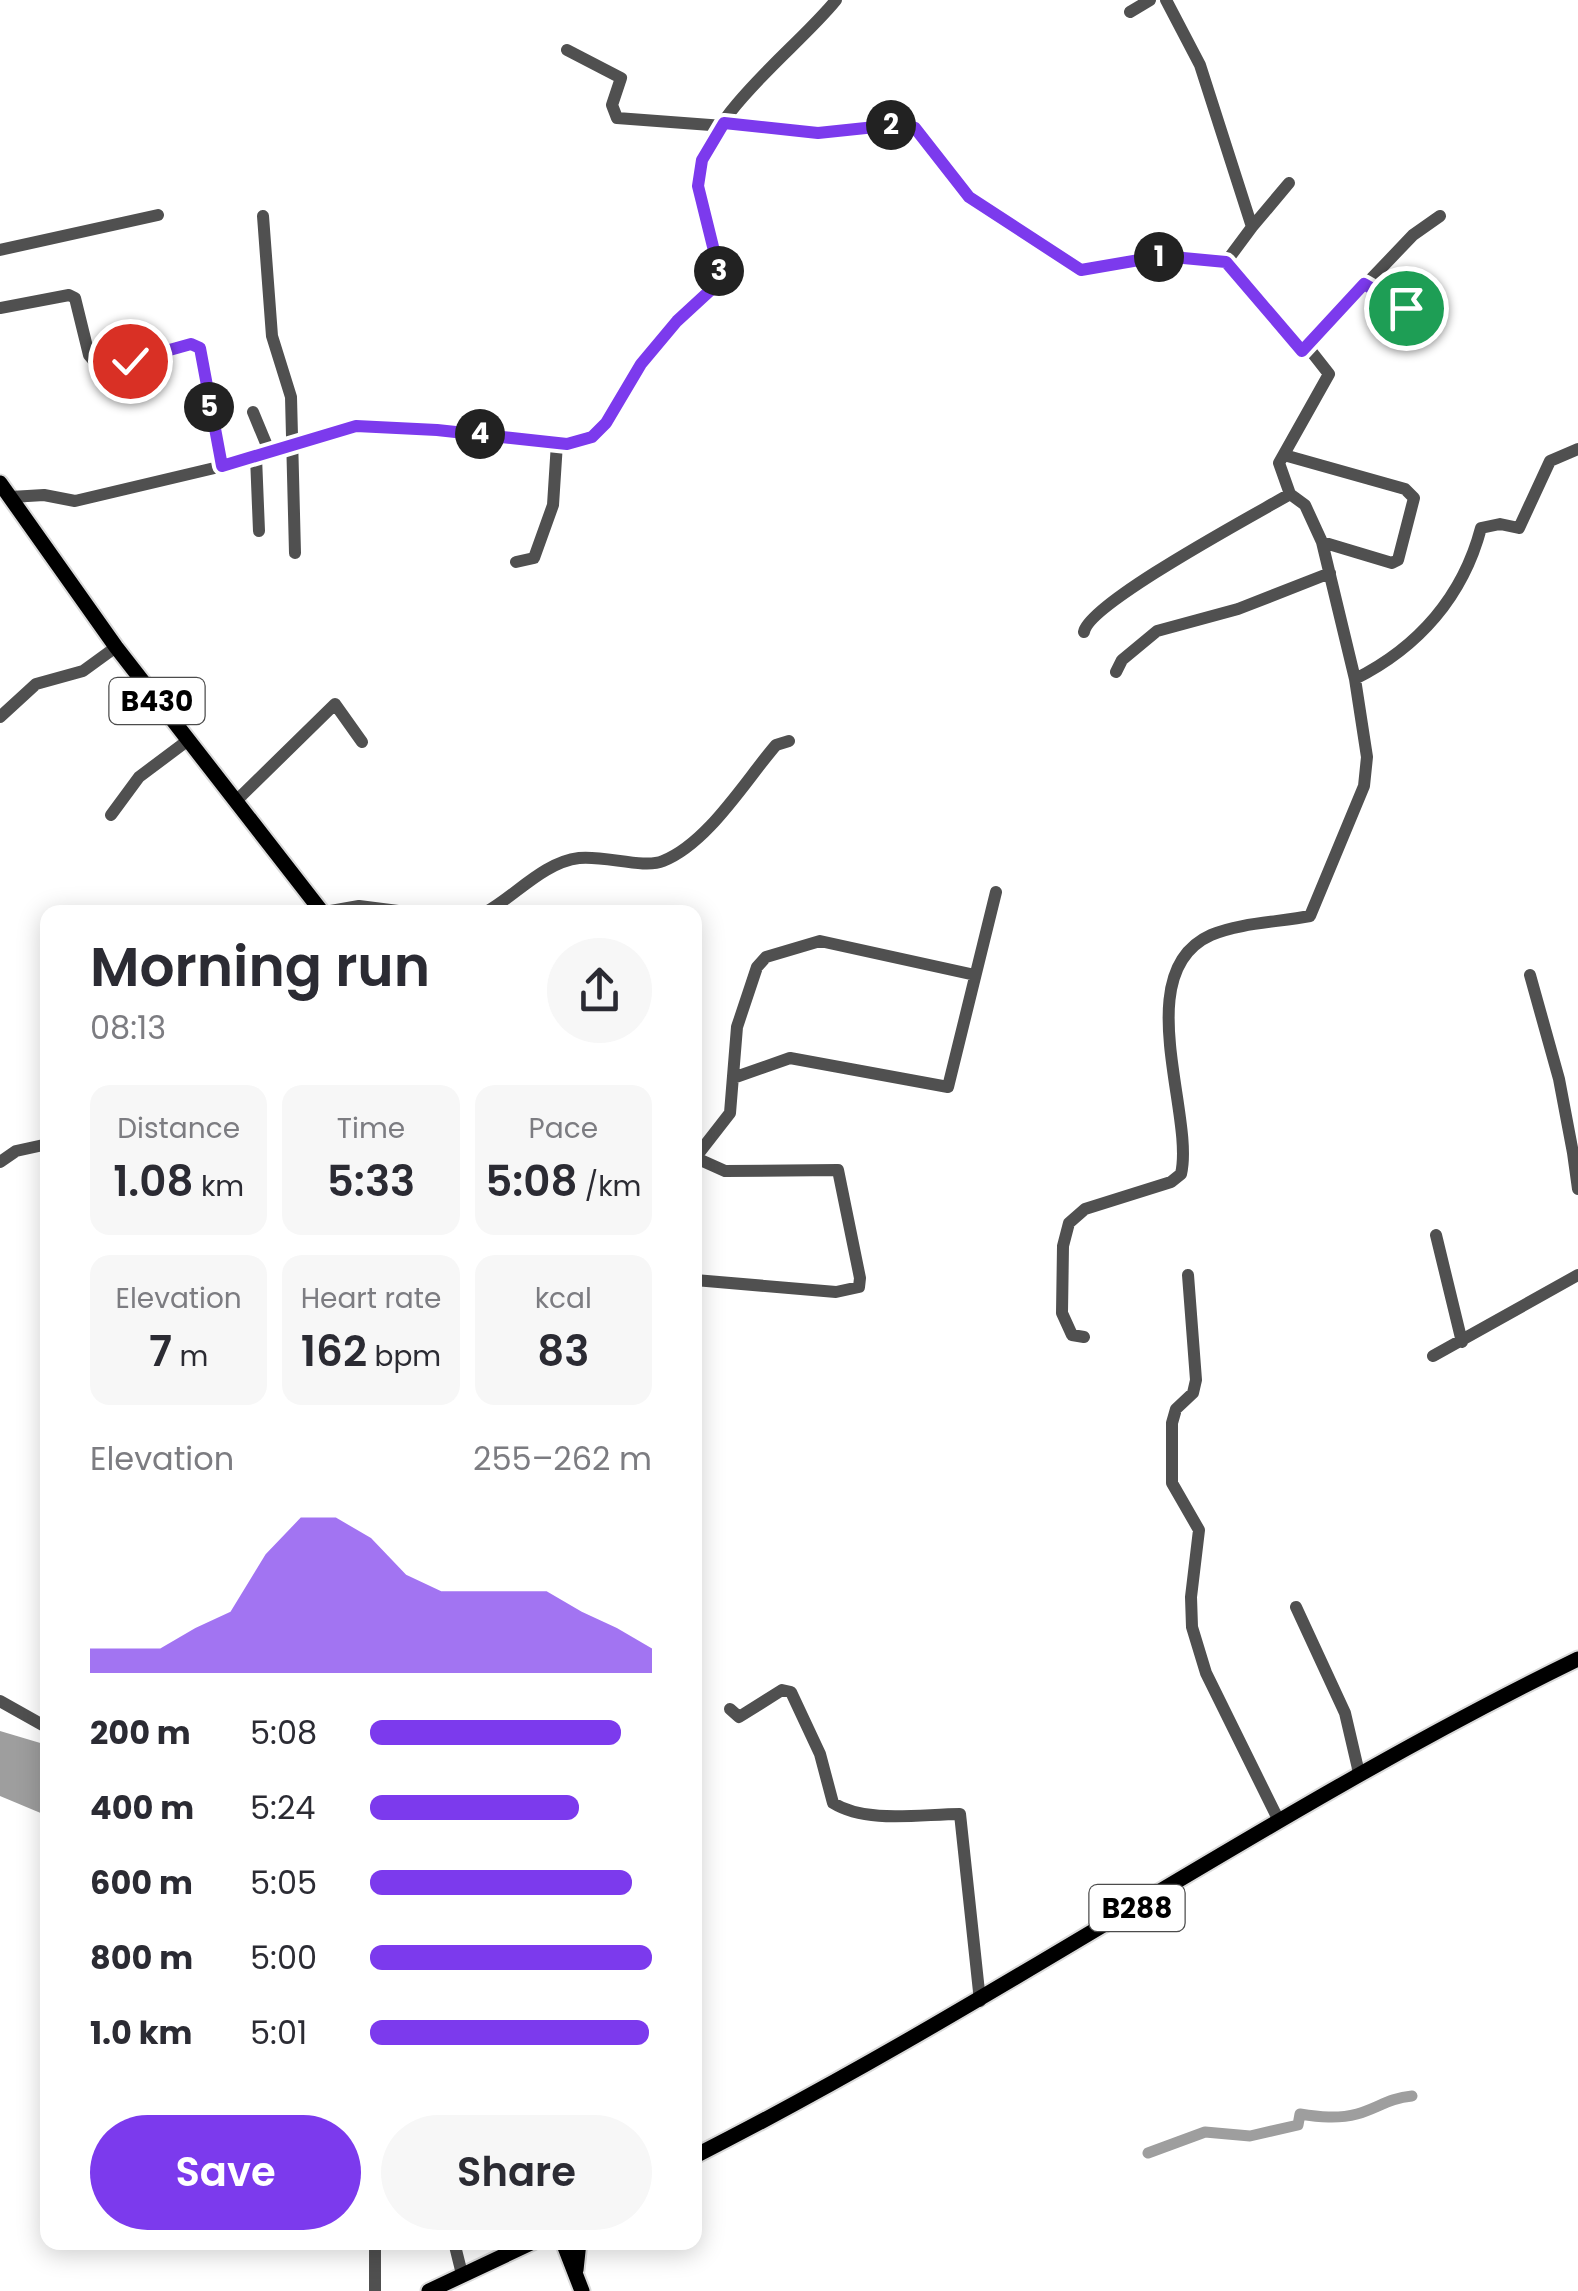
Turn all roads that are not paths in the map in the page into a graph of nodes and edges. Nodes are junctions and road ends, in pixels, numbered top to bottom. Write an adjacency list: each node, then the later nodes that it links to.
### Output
1 (836, 0): 6 (street)
2 (1150, 0): 4 (street)
3 (1166, 0): 11 (street)
4 (1130, 12)
5 (568, 50): 6 (street)
6 (724, 123): 13 (street); 19 (street)
7 (1289, 183): 11 (street)
8 (158, 214): 12 (street)
9 (262, 216): 20 (street)
10 (1440, 216): 14 (street)
11 (1252, 227): 13 (street)
12 (0, 250)
13 (1226, 262): 17 (street)
14 (1364, 284): 15 (street); 17 (street)
15 (1434, 300)
16 (0, 308): 24 (street)
17 (1307, 346): 23 (street)
18 (253, 412): 22 (street)
19 (557, 443): 20 (street); 31 (street)
20 (294, 447): 22 (street); 30 (street)
21 (1578, 450): 36 (street)
22 (263, 455): 24 (street); 28 (street)
23 (1284, 456): 26 (street); 29 (street)
24 (222, 466): 27 (street)
25 (0, 483): 27 (main road, B430)
26 (1290, 494): 29 (street); 33 (street)
27 (11, 497): 34 (main road, B430)
28 (259, 531)
29 (1322, 542): 32 (street)
30 (294, 553)
31 (516, 562)
32 (1330, 573): 35 (street); 36 (street)
33 (1084, 632)
34 (116, 647): 37 (street); 38 (main road, B430)
35 (1116, 672)
36 (1355, 680): 59 (street)
37 (0, 717)
38 (187, 741): 41 (main road, B430); 42 (street)
39 (790, 741): 45 (street)
40 (362, 742): 41 (street)
41 (236, 801): 44 (main road, B430)
42 (110, 815)
43 (996, 892): 46 (street)
44 (318, 905)
45 (496, 905)
46 (975, 974): 48 (street); 48 (street)
47 (1530, 975): 51 (street)
48 (734, 1078): 49 (street)
49 (702, 1145)
50 (40, 1146): 53 (street)
51 (1576, 1153): 54 (street)
52 (702, 1161): 58 (street)
53 (0, 1162)
54 (1578, 1190)
55 (1436, 1235): 60 (street)
56 (1578, 1275): 60 (street)
57 (1188, 1276): 68 (street)
58 (702, 1281)
59 (1084, 1336)
60 (1462, 1342): 61 (street)
61 (1433, 1356)
62 (1296, 1607): 67 (street)
63 (1578, 1659): 67 (main road, B288)
64 (0, 1701): 66 (street)
65 (730, 1709): 69 (street)
66 (40, 1724)
67 (1359, 1774): 68 (main road, B288)
68 (1279, 1821): 69 (main road, B288)
69 (980, 2001): 70 (main road, B288)
70 (702, 2152)
71 (375, 2250): 80 (street)
72 (456, 2250): 79 (street)
73 (508, 2250): 77 (main road)
74 (512, 2250): 77 (main road)
75 (566, 2250): 78 (main road)
76 (578, 2250): 78 (main road)
77 (502, 2254): 79 (main road)
78 (576, 2270): 82 (main road)
79 (462, 2274): 81 (main road)
80 (375, 2291)
81 (429, 2291)
82 (582, 2291)

